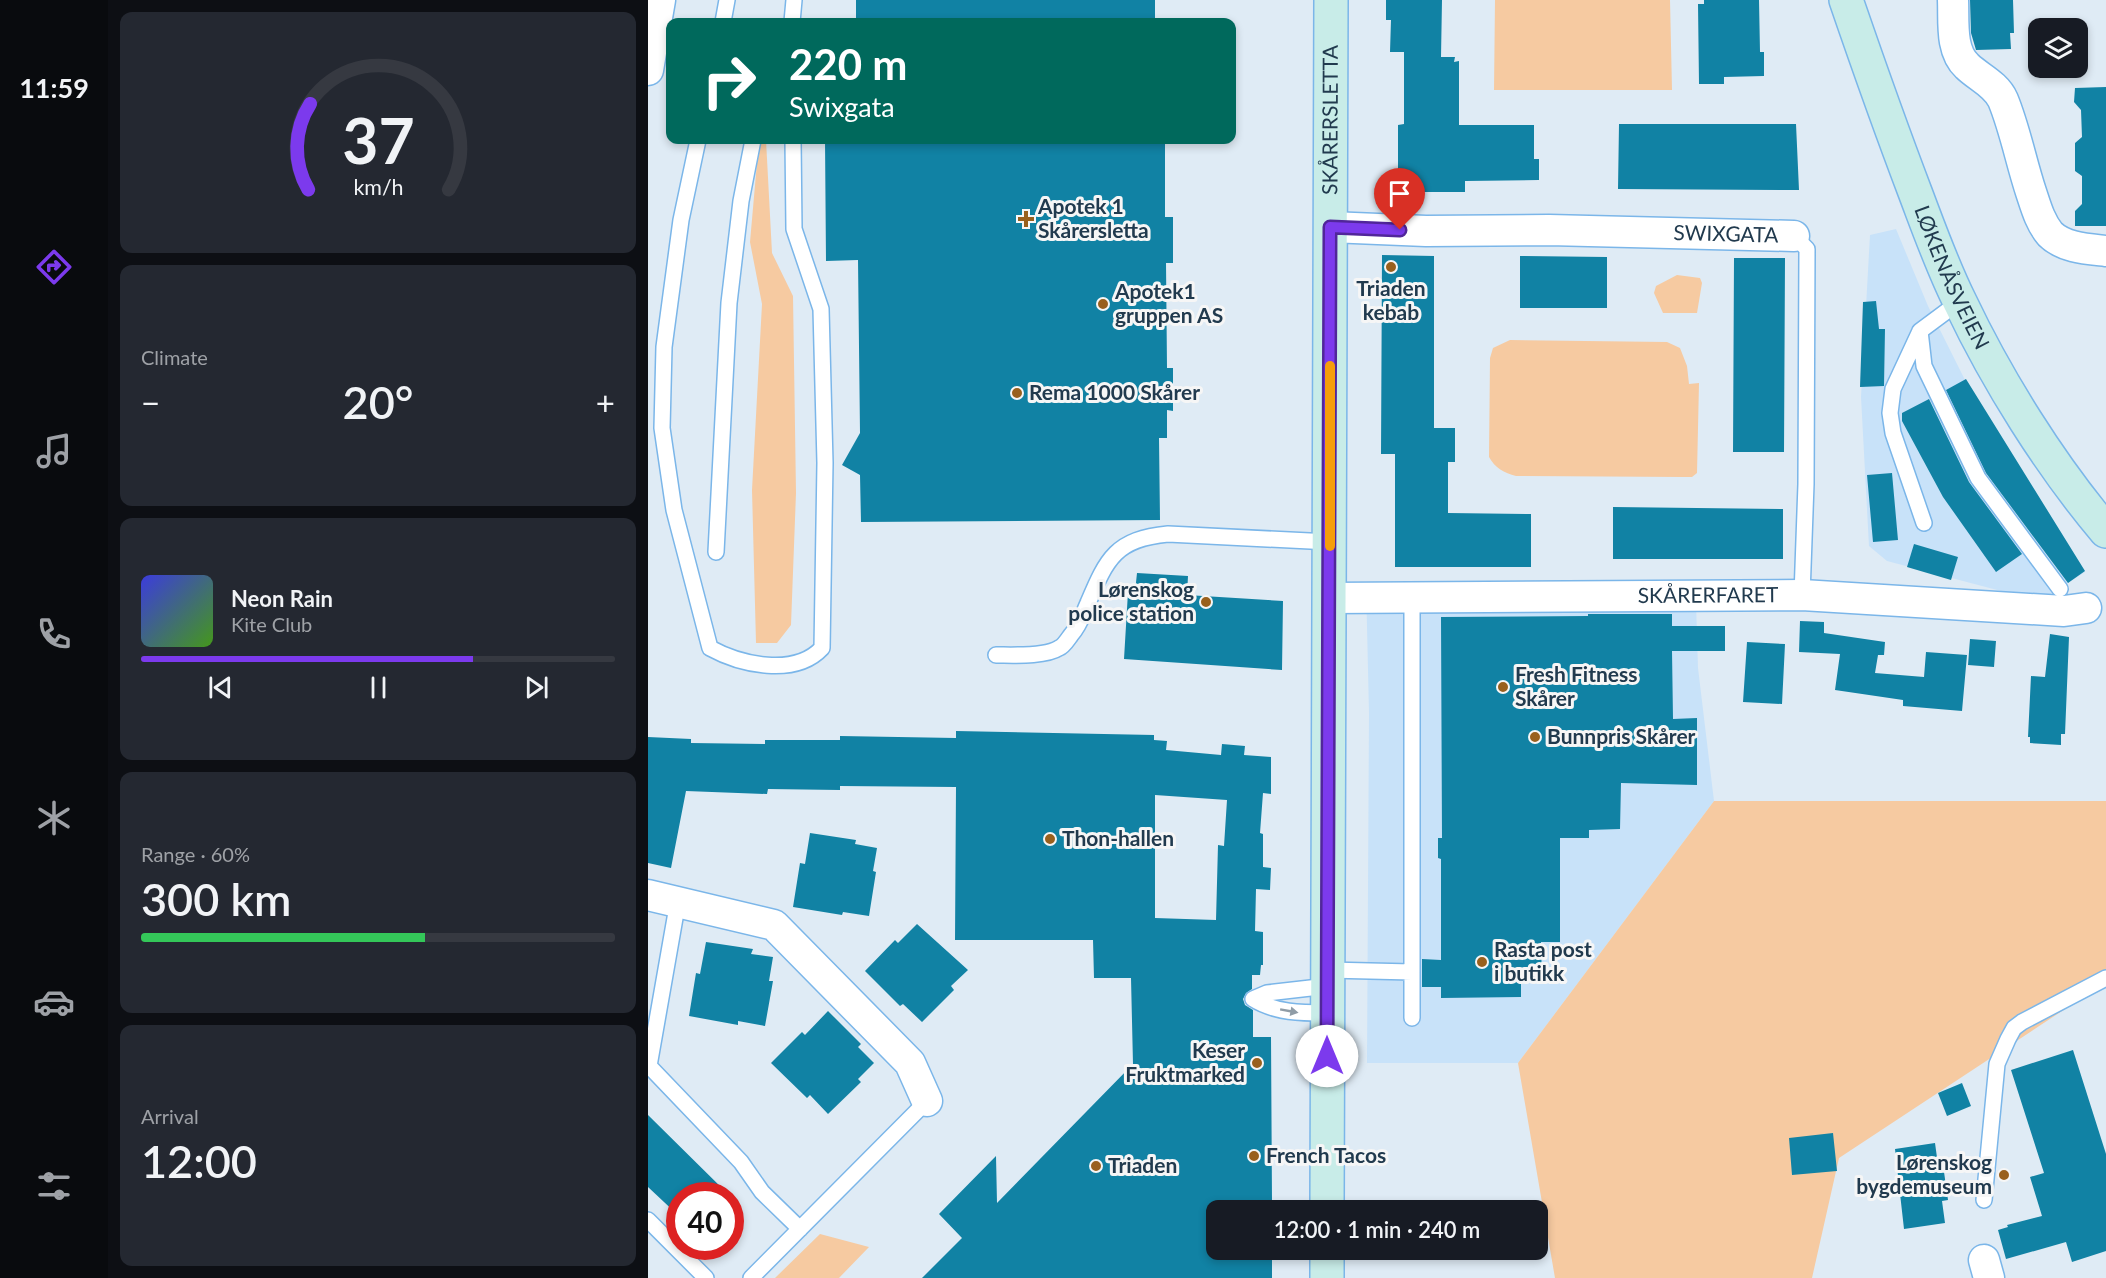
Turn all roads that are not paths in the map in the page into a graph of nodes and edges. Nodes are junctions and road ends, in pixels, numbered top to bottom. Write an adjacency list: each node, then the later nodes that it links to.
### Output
1 (727, 0): 7 (lane)
2 (794, 0): 8 (lane)
3 (1326, 0): 13 (street, SKÅRERSLETTA)
4 (1846, 0): 16 (street, LØKENÅSVEIEN)
5 (1953, 0): 15 (street)
6 (655, 8): 9 (street)
7 (724, 18)
8 (792, 18)
9 (648, 70)
10 (697, 144): 12 (lane)
11 (752, 144): 21 (lane)
12 (793, 144)
13 (1330, 227): 14 (street, SWIXGATA); 20 (street, SKÅRERSLETTA)
14 (1794, 236): 23 (lane, SWIXGATA)
15 (2106, 251)
16 (1959, 302): 17 (lane); 19 (street, LØKENÅSVEIEN)
17 (1920, 331): 18 (lane); 22 (lane)
18 (1924, 523)
19 (2106, 531)
20 (1330, 542): 24 (street, SKÅRERSLETTA); 27 (lane)
21 (716, 552)
22 (2060, 589)
23 (1802, 595): 25 (street, SKÅRERFARET); 26 (street, SKÅRERFARET)
24 (1330, 598): 25 (street, SKÅRERFARET); 32 (street, SKÅRERSLETTA)
25 (1412, 598): 30 (lane)
26 (2086, 609)
27 (996, 655)
28 (648, 895): 29 (street)
29 (678, 901): 34 (street); 38 (lane)
30 (1412, 972): 32 (lane); 33 (lane)
31 (2106, 978): 36 (lane)
32 (1328, 990): 35 (street, SKÅRERSLETTA)
33 (1412, 1018)
34 (927, 1101): 38 (lane)
35 (1327, 1200)
36 (1984, 1200)
37 (648, 1220): 40 (lane)
38 (800, 1229): 41 (lane)
39 (1327, 1260): 42 (street)
40 (706, 1278)
41 (750, 1278)
42 (1327, 1278)

